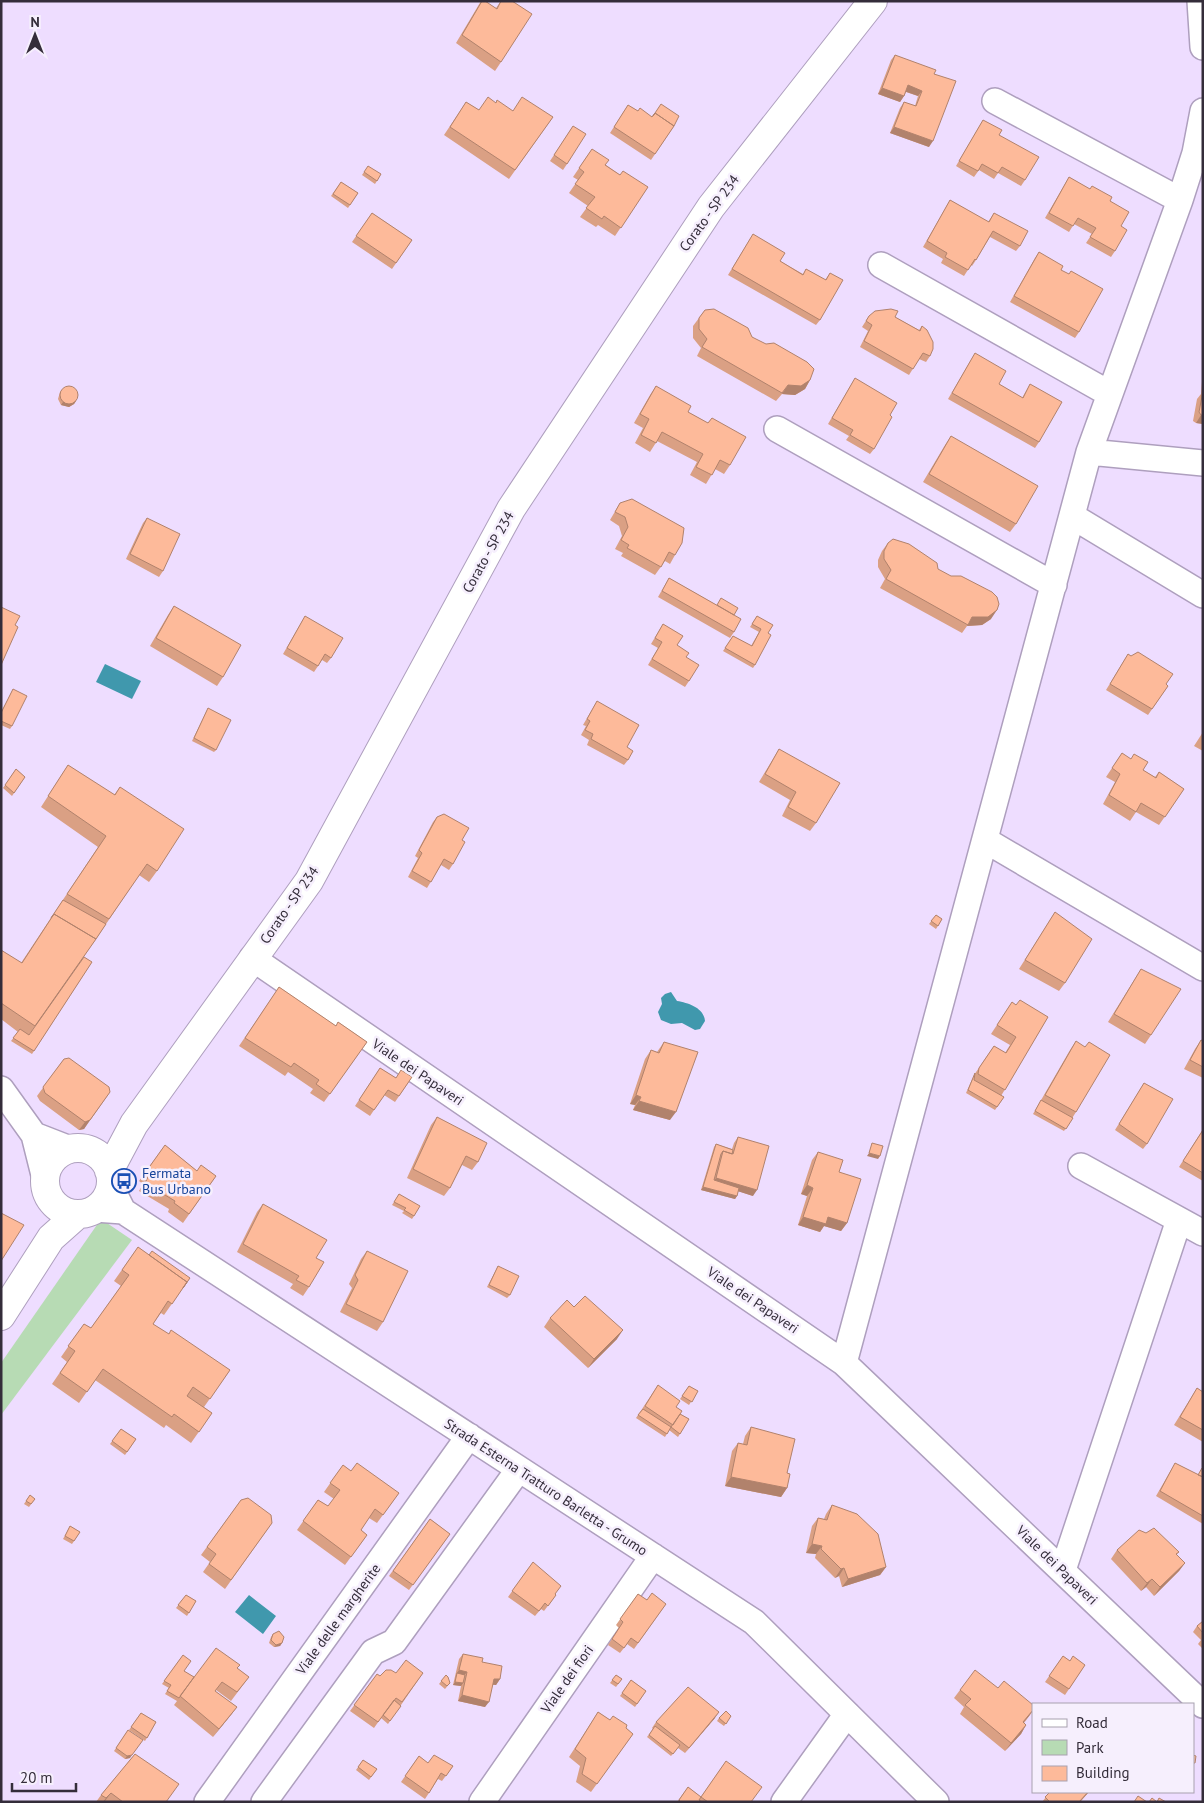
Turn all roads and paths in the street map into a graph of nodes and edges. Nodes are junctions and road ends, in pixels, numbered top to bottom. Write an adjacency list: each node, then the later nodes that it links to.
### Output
1 (873, 1): 16 (main road, Corato - SP 234)
2 (1200, 1): 3 (street)
3 (1203, 47)
4 (996, 101): 6 (street)
5 (1203, 110): 6 (street)
6 (1180, 200): 8 (street)
7 (881, 265): 8 (street)
8 (1110, 394): 10 (street)
9 (777, 429): 13 (street)
10 (1089, 452): 11 (street); 12 (street)
11 (1203, 462)
12 (1072, 516): 13 (street); 14 (street)
13 (1054, 585): 15 (street)
14 (1203, 595)
15 (985, 840): 17 (street); 31 (street)
16 (252, 958): 19 (main road, Corato - SP 234); 31 (street, Viale dei Papaveri)
17 (1203, 968)
18 (1, 1089): 20 (street)
19 (134, 1124): 21 (main road, Corato - SP 234); 23 (main road, Corato - SP 234)
20 (34, 1135): 21 (street); 24 (street)
21 (78, 1149): 23 (main road); 24 (main road, Corato - SP 234)
22 (1081, 1166): 27 (street)
23 (110, 1179): 25 (main road, Corato - SP 234); 26 (street, Strada Esterna Tratturo Barletta - Grumo)
24 (48, 1189): 25 (main road); 29 (main road, Corato - SP 234)
25 (87, 1211): 26 (street, Strada Esterna Tratturo Barletta - Grumo); 29 (main road, Corato - SP 234)
26 (123, 1211): 32 (street, Strada Esterna Tratturo Barletta - Grumo)
27 (1178, 1220): 28 (street); 35 (street)
28 (1203, 1233)
29 (51, 1238): 30 (main road, Corato - SP 234)
30 (1, 1316)
31 (844, 1363): 35 (street, Viale dei Papaveri)
32 (469, 1436): 33 (street, Strada Esterna Tratturo Barletta - Grumo); 38 (street, Viale delle margherite)
33 (518, 1469): 34 (street, Strada Esterna Tratturo Barletta - Grumo); 39 (street)
34 (653, 1556): 37 (street, Strada Esterna Tratturo Barletta - Grumo); 40 (street, Viale dei fiori)
35 (1063, 1570): 36 (street, Viale dei Papaveri)
36 (1203, 1704)
37 (847, 1714): 41 (street); 42 (street, Strada Esterna Tratturo Barletta - Grumo)
38 (207, 1802)
39 (264, 1802)
40 (482, 1802)
41 (784, 1802)
42 (936, 1802)

